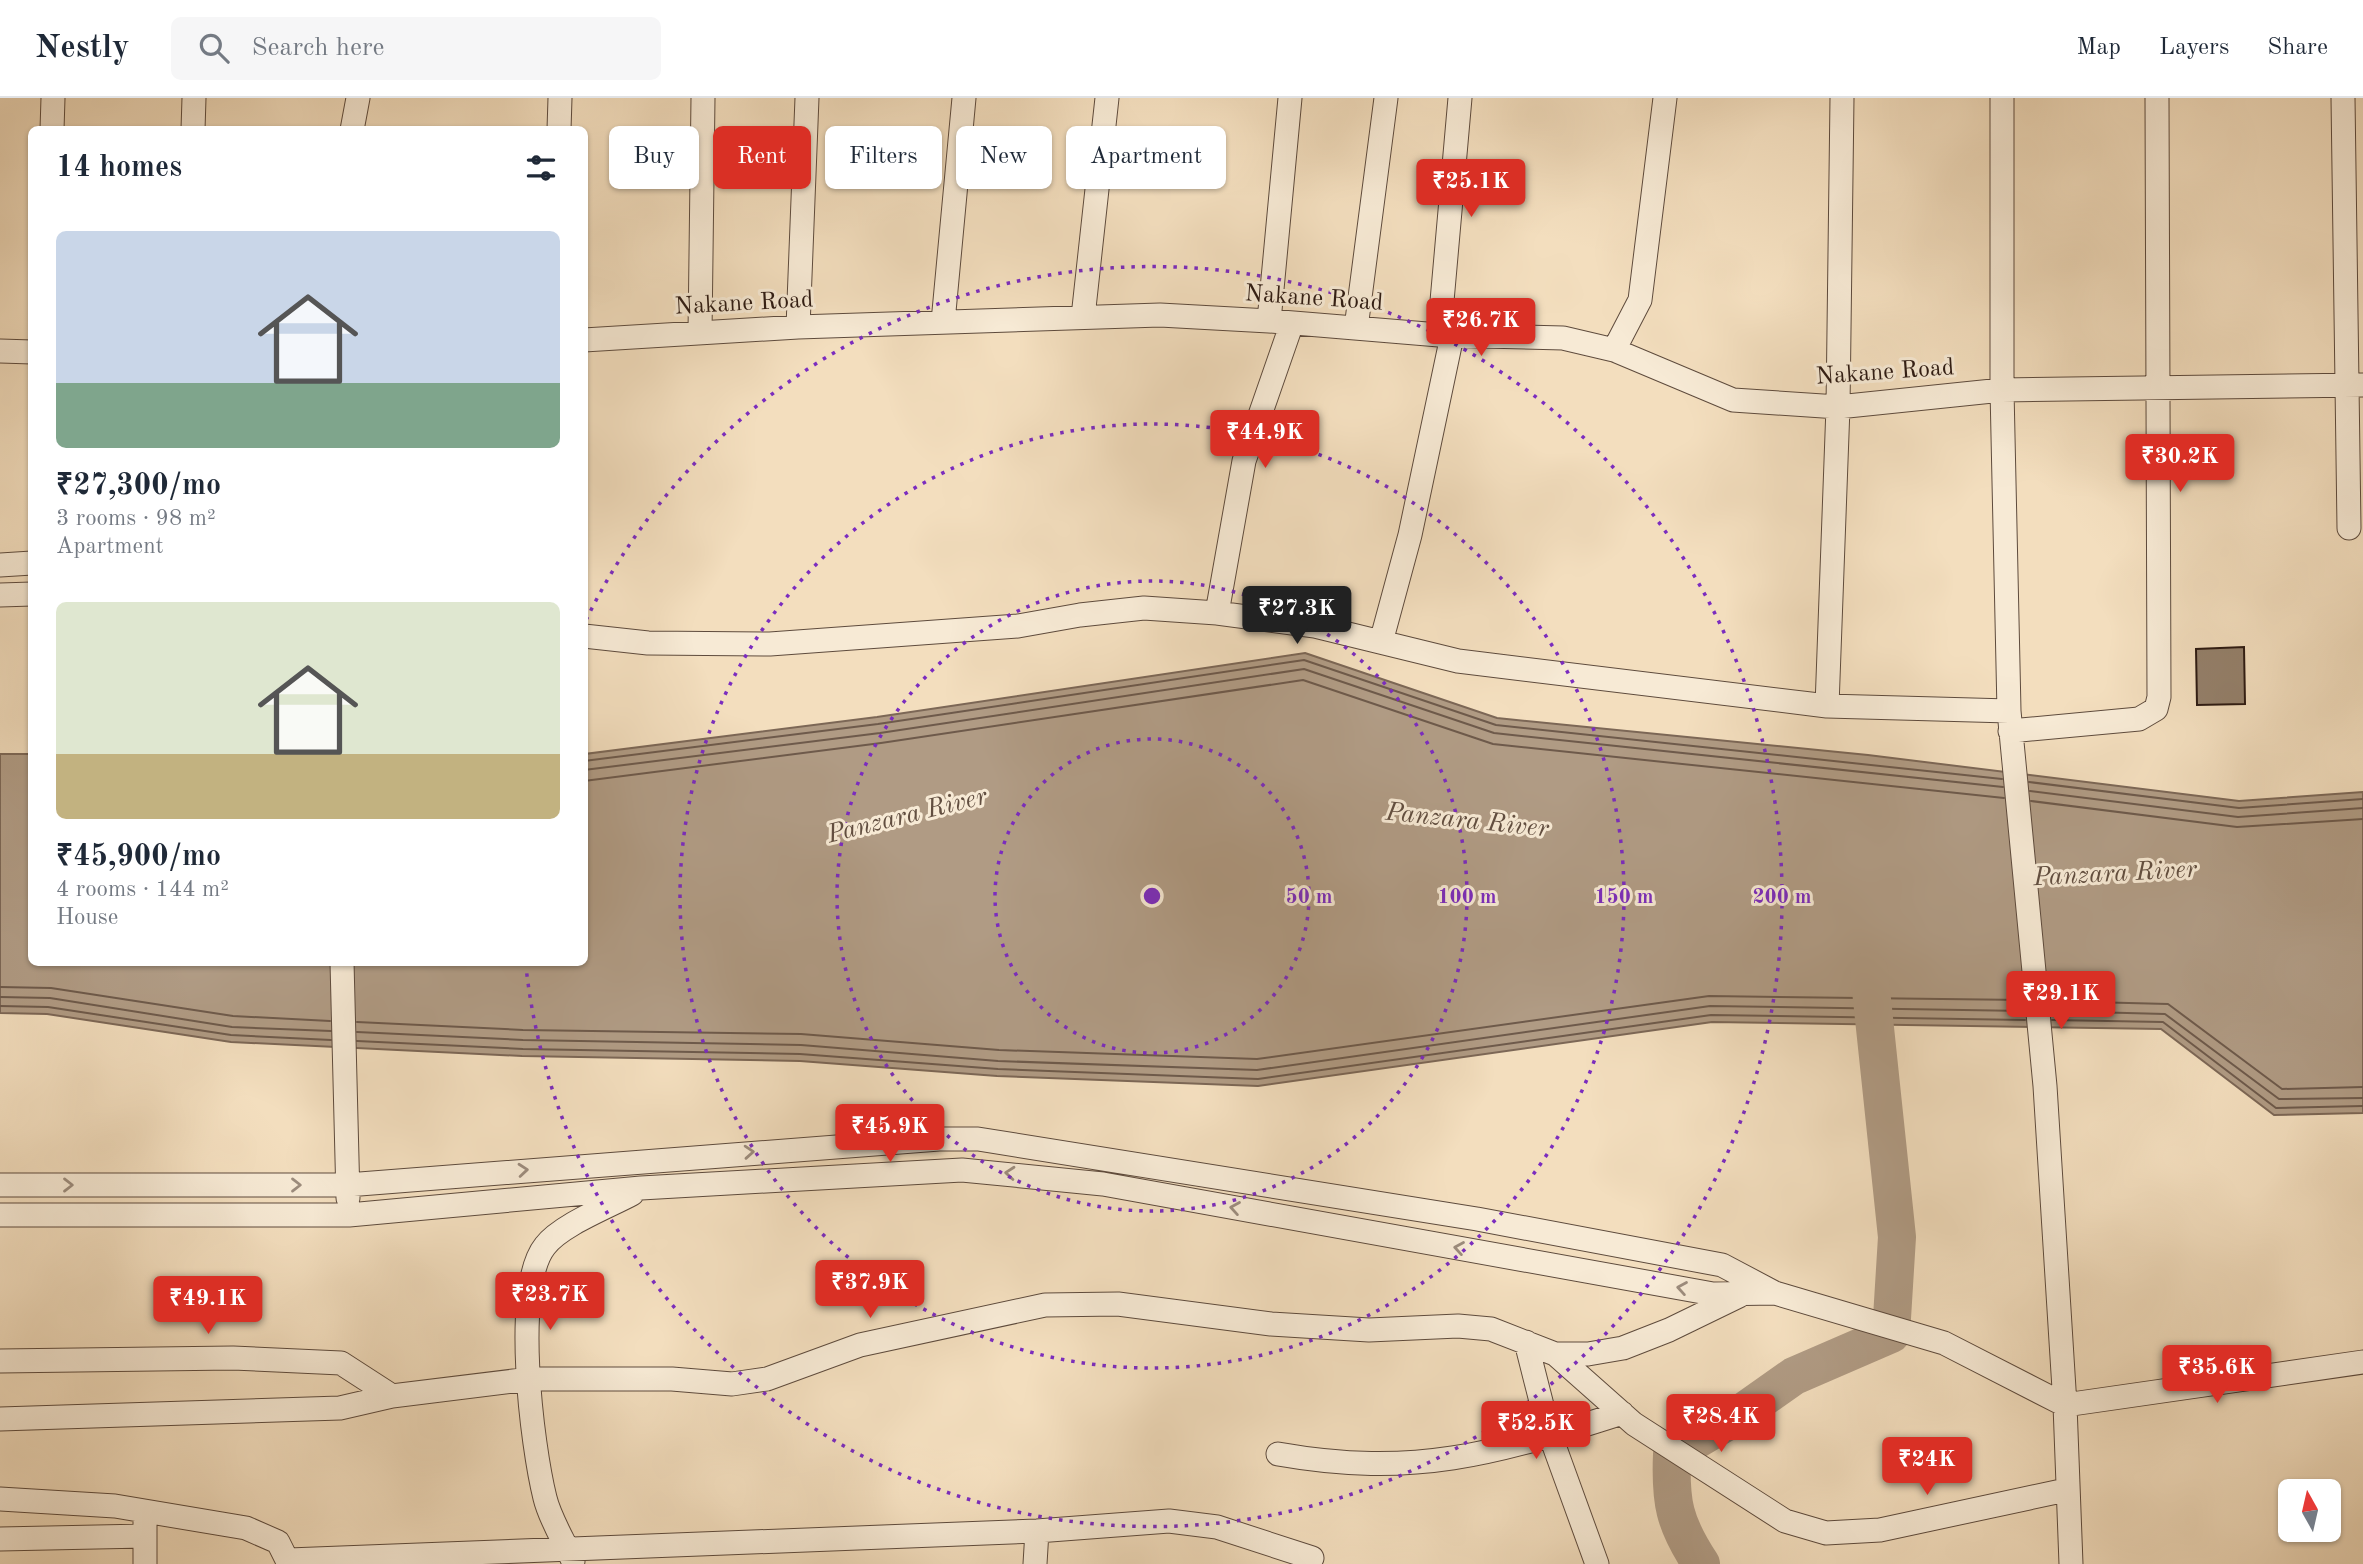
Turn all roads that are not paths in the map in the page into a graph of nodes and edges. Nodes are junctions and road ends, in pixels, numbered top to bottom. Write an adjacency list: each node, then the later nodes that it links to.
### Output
1 (53, 98): 17 (street)
2 (194, 98): 18 (street)
3 (358, 98): 19 (street)
4 (560, 98): 20 (street)
5 (704, 98): 27 (street)
6 (807, 98): 25 (street)
7 (964, 98): 23 (street)
8 (1107, 98): 21 (street)
9 (1290, 98): 22 (street)
10 (1386, 98): 26 (street)
11 (1460, 98): 28 (street)
12 (1665, 98): 30 (street)
13 (1842, 98): 36 (street)
14 (2002, 98): 35 (street)
15 (2157, 98): 34 (street)
16 (2343, 98): 33 (street)
17 (52, 126)
18 (193, 126)
19 (353, 126)
20 (559, 126)
21 (1083, 317): 22 (street, Nakane Road); 23 (street, Nakane Road)
22 (1269, 321): 24 (street, Nakane Road)
23 (943, 322): 25 (street, Nakane Road)
24 (1292, 323): 26 (street, Nakane Road); 42 (street)
25 (798, 327): 27 (street, Nakane Road)
26 (1356, 328): 28 (street, Nakane Road)
27 (700, 333): 29 (street, Nakane Road)
28 (1446, 335): 30 (street, Nakane Road); 44 (street)
29 (588, 340)
30 (1614, 350): 36 (street, Nakane Road)
31 (0, 351): 32 (street)
32 (28, 352)
33 (2354, 386): 34 (street, Nakane Road); 37 (street)
34 (2157, 388): 35 (street, Nakane Road); 46 (street)
35 (2002, 390): 36 (street, Nakane Road); 46 (street)
36 (1838, 407): 45 (street)
37 (2349, 528)
38 (28, 563): 39 (street)
39 (0, 565)
40 (28, 594): 41 (street)
41 (0, 595)
42 (1217, 613): 43 (street); 44 (street)
43 (588, 636)
44 (1381, 642): 45 (street)
45 (1827, 706): 46 (street)
46 (2010, 721): 62 (street)
47 (342, 966): 49 (street)
48 (641, 1160): 49 (street, one-way to 48); 51 (street); 54 (street, one-way to 54)
49 (346, 1176): 50 (street, one-way to 49); 53 (street)
50 (0, 1185)
51 (641, 1188): 53 (street); 55 (street, one-way to 51); 60 (street)
52 (0, 1215): 53 (street)
53 (349, 1215)
54 (1774, 1293): 55 (street); 62 (street)
55 (1739, 1296): 57 (street)
56 (1526, 1342): 57 (street); 60 (street); 65 (street)
57 (1555, 1353): 64 (street)
58 (0, 1361): 61 (street)
59 (2363, 1362): 62 (street)
60 (530, 1379): 61 (street); 73 (street)
61 (392, 1396): 63 (street)
62 (2065, 1405): 67 (street)
63 (0, 1419)
64 (1628, 1419): 65 (street); 67 (street)
65 (1551, 1436): 66 (street); 79 (street)
66 (1278, 1454)
67 (2066, 1490): 80 (street)
68 (0, 1499): 69 (street)
69 (145, 1511): 71 (street); 76 (street)
70 (1037, 1531): 73 (street); 74 (street); 78 (street)
71 (145, 1536): 72 (street); 77 (street)
72 (0, 1539)
73 (572, 1558): 75 (street)
74 (1312, 1558)
75 (467, 1560): 76 (street)
76 (289, 1562)
77 (145, 1564)
78 (1035, 1564)
79 (1597, 1564)
80 (2070, 1564)

